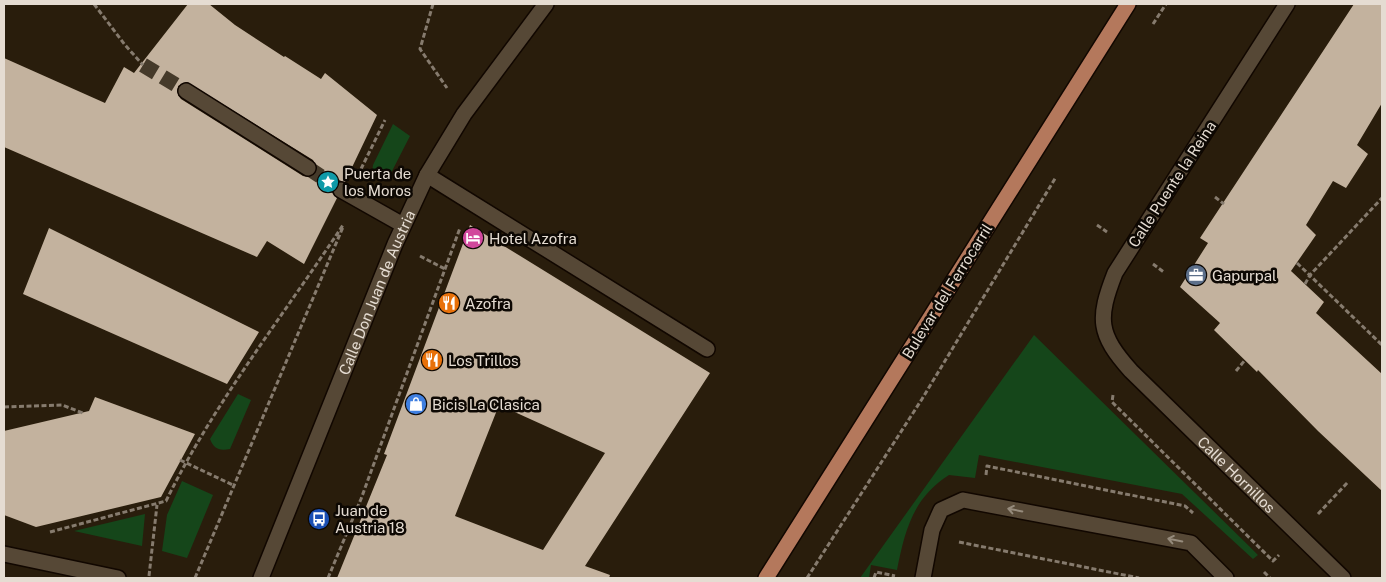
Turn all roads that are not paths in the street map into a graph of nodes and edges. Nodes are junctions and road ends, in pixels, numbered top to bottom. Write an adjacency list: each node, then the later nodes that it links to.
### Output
1 (546, 4): 6 (street, Calle Don Juan de Austria)
2 (1128, 4): 14 (main road, Bulevar del Ferrocarril)
3 (1287, 4): 10 (street, Calle Puente la Reina)
4 (186, 91): 5 (street)
5 (308, 168)
6 (427, 174): 8 (street, Calle Don Juan de Austria); 9 (street)
7 (347, 193): 8 (street)
8 (403, 225): 13 (street, Calle Don Juan de Austria)
9 (707, 349)
10 (1131, 371): 17 (street, Calle Hornillos)
11 (4, 554): 12 (street)
12 (118, 578)
13 (261, 578)
14 (766, 578)
15 (922, 578): 16 (street, one-way to 15)
16 (1226, 578)
17 (1343, 578)

